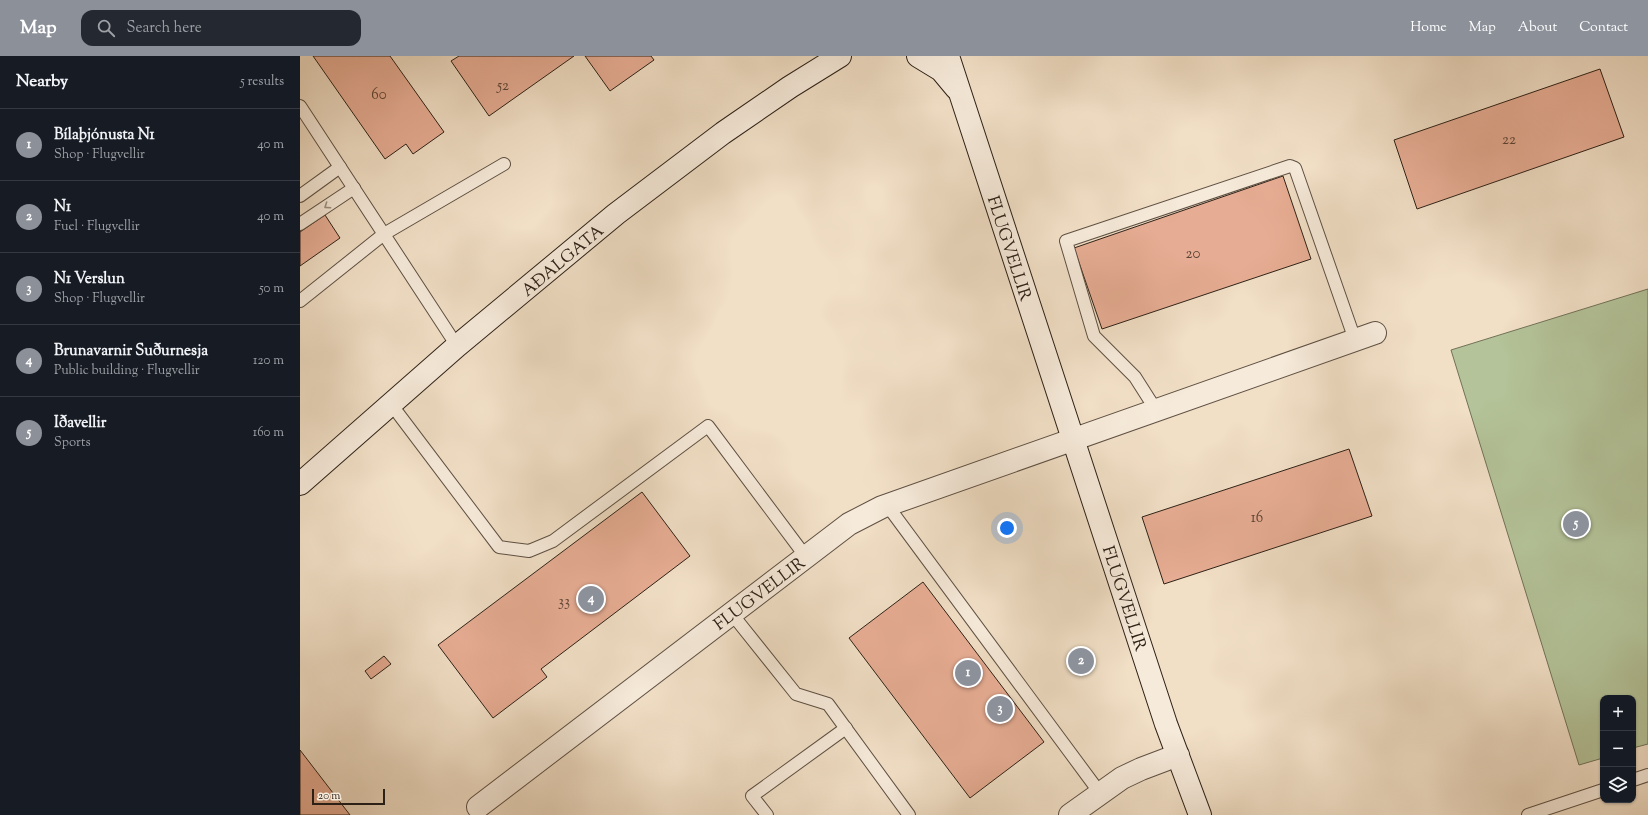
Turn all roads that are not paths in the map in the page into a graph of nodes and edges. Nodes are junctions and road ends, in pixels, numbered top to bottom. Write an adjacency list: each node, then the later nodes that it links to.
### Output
1 (840, 56): 16 (street, AÐALGATA)
2 (918, 56): 5 (street)
3 (948, 56): 5 (street, FLUGVELLIR)
4 (958, 56): 5 (street)
5 (960, 93): 19 (street, FLUGVELLIR)
6 (300, 106): 8 (lane)
7 (504, 164): 12 (lane)
8 (340, 167): 9 (lane); 10 (lane)
9 (354, 188): 11 (lane, one-way to 11); 12 (lane)
10 (300, 196)
11 (300, 224)
12 (384, 234): 13 (lane); 16 (lane)
13 (300, 301)
14 (1375, 333): 15 (street, FLUGVELLIR)
15 (1355, 340): 18 (street, FLUGVELLIR); 18 (lane)
16 (457, 346): 17 (street, AÐALGATA)
17 (391, 404): 20 (street, AÐALGATA); 22 (lane)
18 (1156, 410): 19 (street, FLUGVELLIR)
19 (1073, 440): 21 (street, FLUGVELLIR); 25 (street, FLUGVELLIR)
20 (300, 484)
21 (887, 505): 22 (street, FLUGVELLIR); 29 (lane)
22 (806, 557): 23 (street, FLUGVELLIR)
23 (732, 614): 24 (lane); 30 (street, FLUGVELLIR)
24 (846, 728): 31 (lane); 32 (lane)
25 (1178, 755): 29 (street); 34 (street, FLUGVELLIR)
26 (1648, 775): 27 (lane)
27 (1636, 779)
28 (1600, 791): 35 (lane)
29 (1100, 793): 33 (street)
30 (473, 811)
31 (767, 815)
32 (909, 815)
33 (1070, 815)
34 (1200, 815)
35 (1528, 815)

